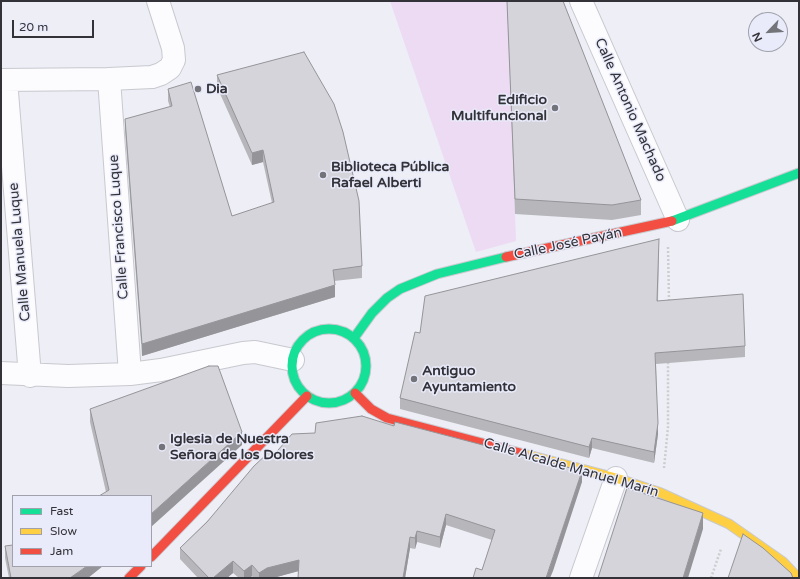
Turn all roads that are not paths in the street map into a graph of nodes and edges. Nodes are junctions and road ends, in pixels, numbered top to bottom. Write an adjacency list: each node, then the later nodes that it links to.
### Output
1 (158, 1): 3 (street)
2 (581, 1): 6 (street, Calle Antonio Machado)
3 (109, 79): 4 (street); 10 (street, Calle Francisco Luque)
4 (3, 80): 11 (street, Calle Manuela Luque)
5 (799, 173): 6 (street, Calle José Payán)
6 (672, 221): 7 (street, Calle José Payán)
7 (354, 338): 8 (street); 12 (street)
8 (293, 360): 10 (street); 13 (street)
9 (1, 373): 11 (street)
10 (130, 374): 11 (street)
11 (30, 376)
12 (355, 393): 13 (street); 14 (street, Calle Alcalde Manuel Marín)
13 (307, 396): 15 (street)
14 (616, 478): 18 (street); 19 (street, Calle Alcalde Manuel Marín)
15 (152, 556)
16 (140, 567): 17 (street)
17 (129, 578)
18 (581, 578)
19 (798, 578)

